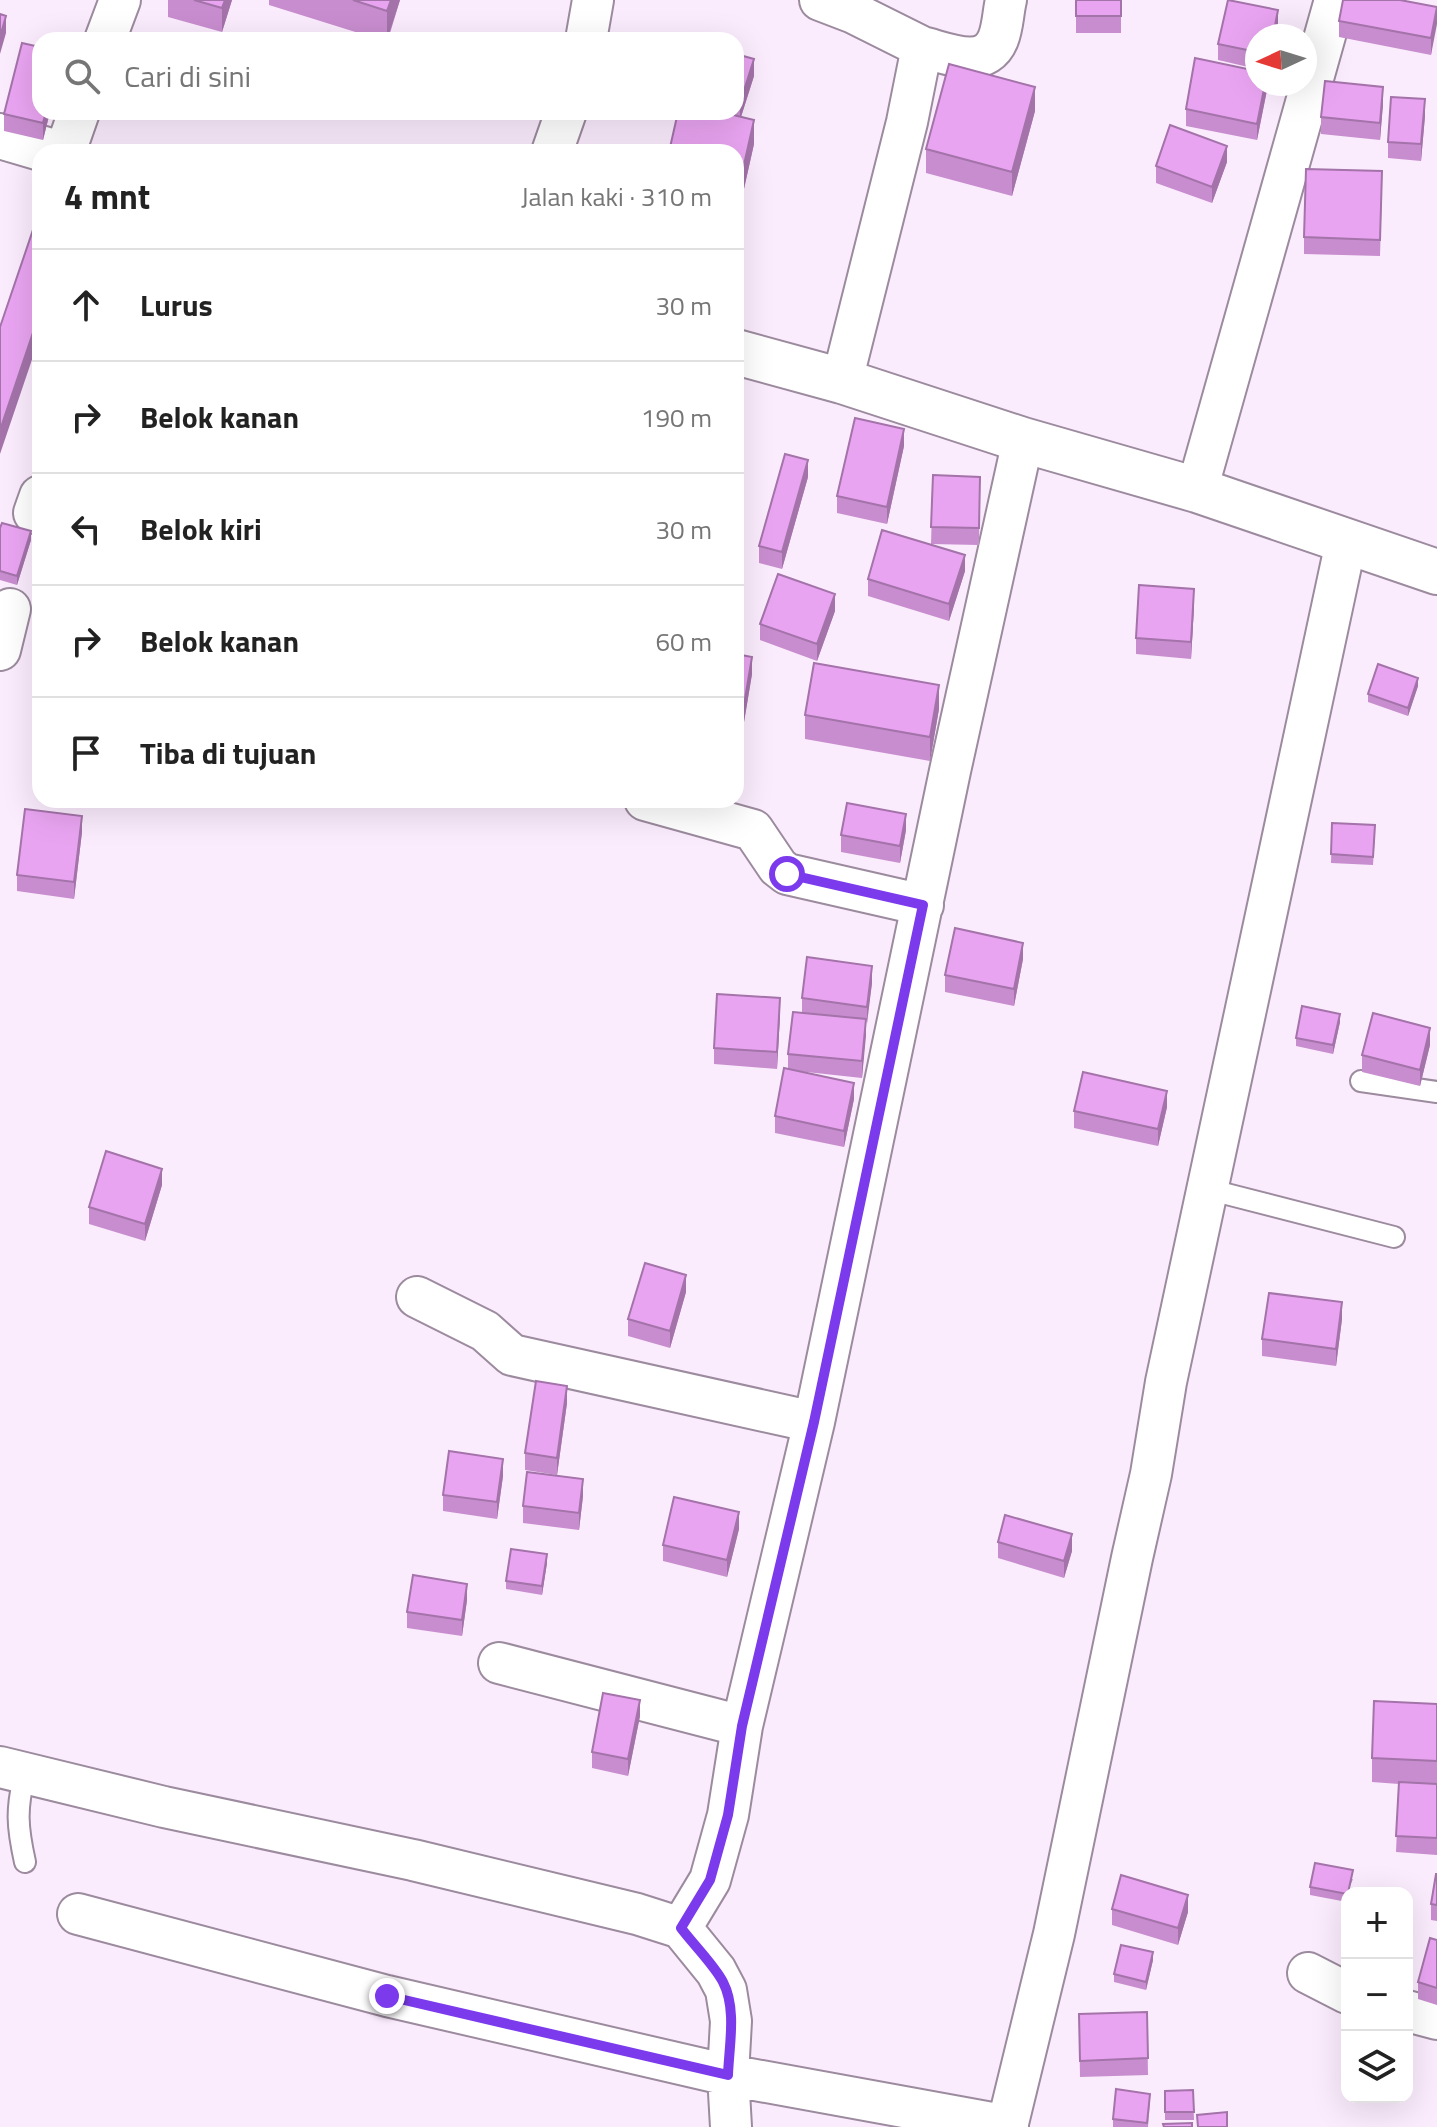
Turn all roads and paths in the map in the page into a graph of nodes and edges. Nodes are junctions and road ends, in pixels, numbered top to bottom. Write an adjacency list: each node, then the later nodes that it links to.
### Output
1 (120, 0): 6 (street)
2 (593, 0): 7 (street)
3 (820, 0): 8 (street)
4 (1006, 0): 8 (street)
5 (1335, 0): 18 (street)
6 (108, 32)
7 (587, 32)
8 (922, 47): 16 (street)
9 (76, 120): 12 (street)
10 (563, 120): 13 (street)
11 (0, 136): 14 (main road)
12 (68, 144)
13 (555, 144)
14 (32, 145)
15 (744, 354): 16 (main road)
16 (842, 381): 17 (main road)
17 (1023, 440): 18 (main road); 24 (street)
18 (1197, 490): 19 (main road)
19 (1346, 542): 20 (main road); 27 (street)
20 (1437, 572)
21 (17, 611): 22 (street)
22 (0, 650)
23 (674, 808): 24 (street)
24 (923, 905): 30 (street)
25 (1361, 1081): 26 (lane)
26 (1437, 1092)
27 (1207, 1189): 28 (lane); 42 (street)
28 (1394, 1237)
29 (417, 1297): 30 (street)
30 (814, 1422): 32 (street)
31 (499, 1663): 32 (street)
32 (742, 1726): 36 (street)
33 (12, 1770): 34 (lane); 36 (street)
34 (25, 1862)
35 (78, 1914): 41 (street)
36 (681, 1928): 41 (street)
37 (1308, 1973): 38 (street)
38 (1341, 1990)
39 (1413, 2013): 40 (street)
40 (1437, 2019)
41 (728, 2075): 42 (street); 43 (street)
42 (1008, 2126)
43 (731, 2127)

